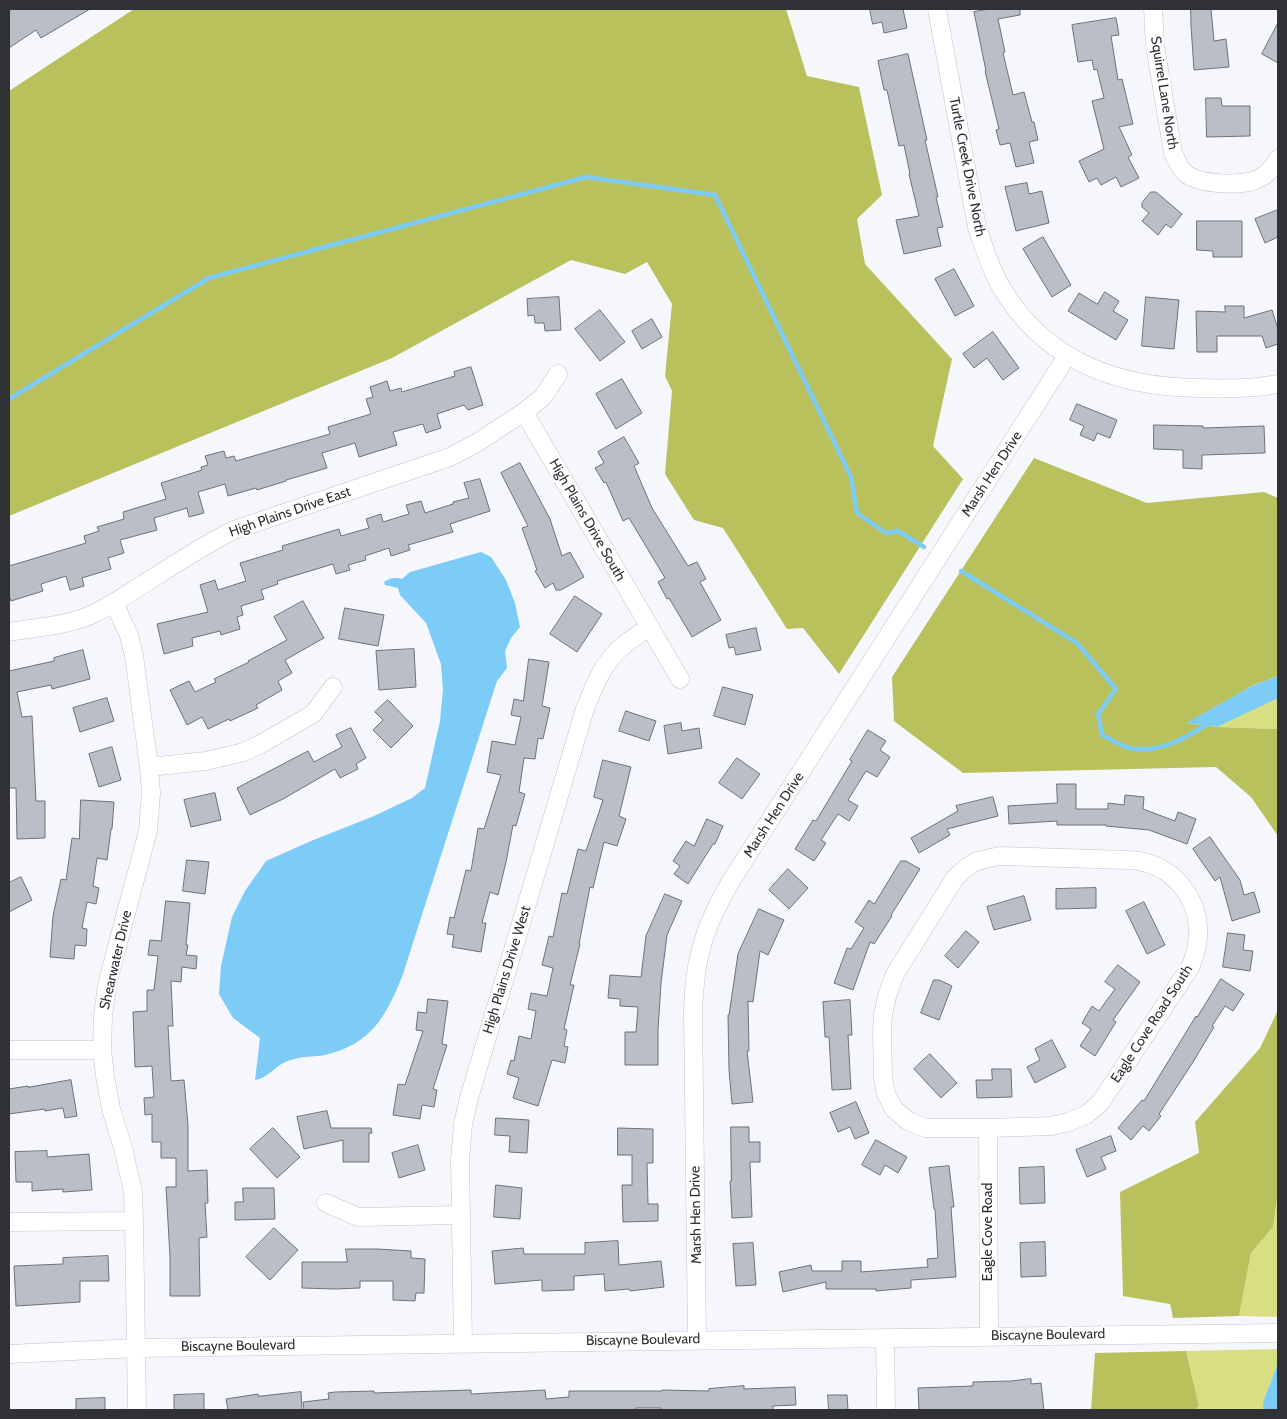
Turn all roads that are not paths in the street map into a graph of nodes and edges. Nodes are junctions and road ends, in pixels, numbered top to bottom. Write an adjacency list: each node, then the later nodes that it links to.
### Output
1 (937, 9): 4 (street, Turtle Creek Drive North)
2 (1153, 9): 3 (street, Squirrel Lane North)
3 (1278, 159)
4 (1067, 356): 6 (street, Turtle Creek Drive North); 24 (street, Marsh Hen Drive)
5 (558, 374): 7 (street, High Plains Drive East)
6 (1278, 384)
7 (524, 412): 8 (street, High Plains Drive East); 9 (street, High Plains Drive South)
8 (114, 603): 10 (street, High Plains Drive East); 13 (street, Shearwater Drive)
9 (650, 627): 11 (street, High Plains Drive South); 18 (street, High Plains Drive West)
10 (9, 632)
11 (680, 679)
12 (333, 687): 13 (street)
13 (149, 767): 15 (street, Shearwater Drive)
14 (9, 1050): 15 (street)
15 (102, 1050): 19 (street, Shearwater Drive)
16 (988, 1128): 16 (street, Eagle Cove Road South); 22 (street, Eagle Cove Road)
17 (326, 1203): 18 (street)
18 (461, 1215): 25 (street, High Plains Drive West)
19 (134, 1221): 20 (street); 26 (street, Shearwater Drive)
20 (9, 1222)
21 (1278, 1333): 22 (street, Biscayne Boulevard)
22 (989, 1336): 23 (street, Biscayne Boulevard)
23 (885, 1338): 24 (street, Biscayne Boulevard); 29 (street)
24 (697, 1340): 25 (street, Biscayne Boulevard)
25 (463, 1343): 26 (street, Biscayne Boulevard)
26 (136, 1348): 27 (street, Biscayne Boulevard); 28 (street, Shearwater Drive)
27 (9, 1354)
28 (137, 1410)
29 (886, 1410)

